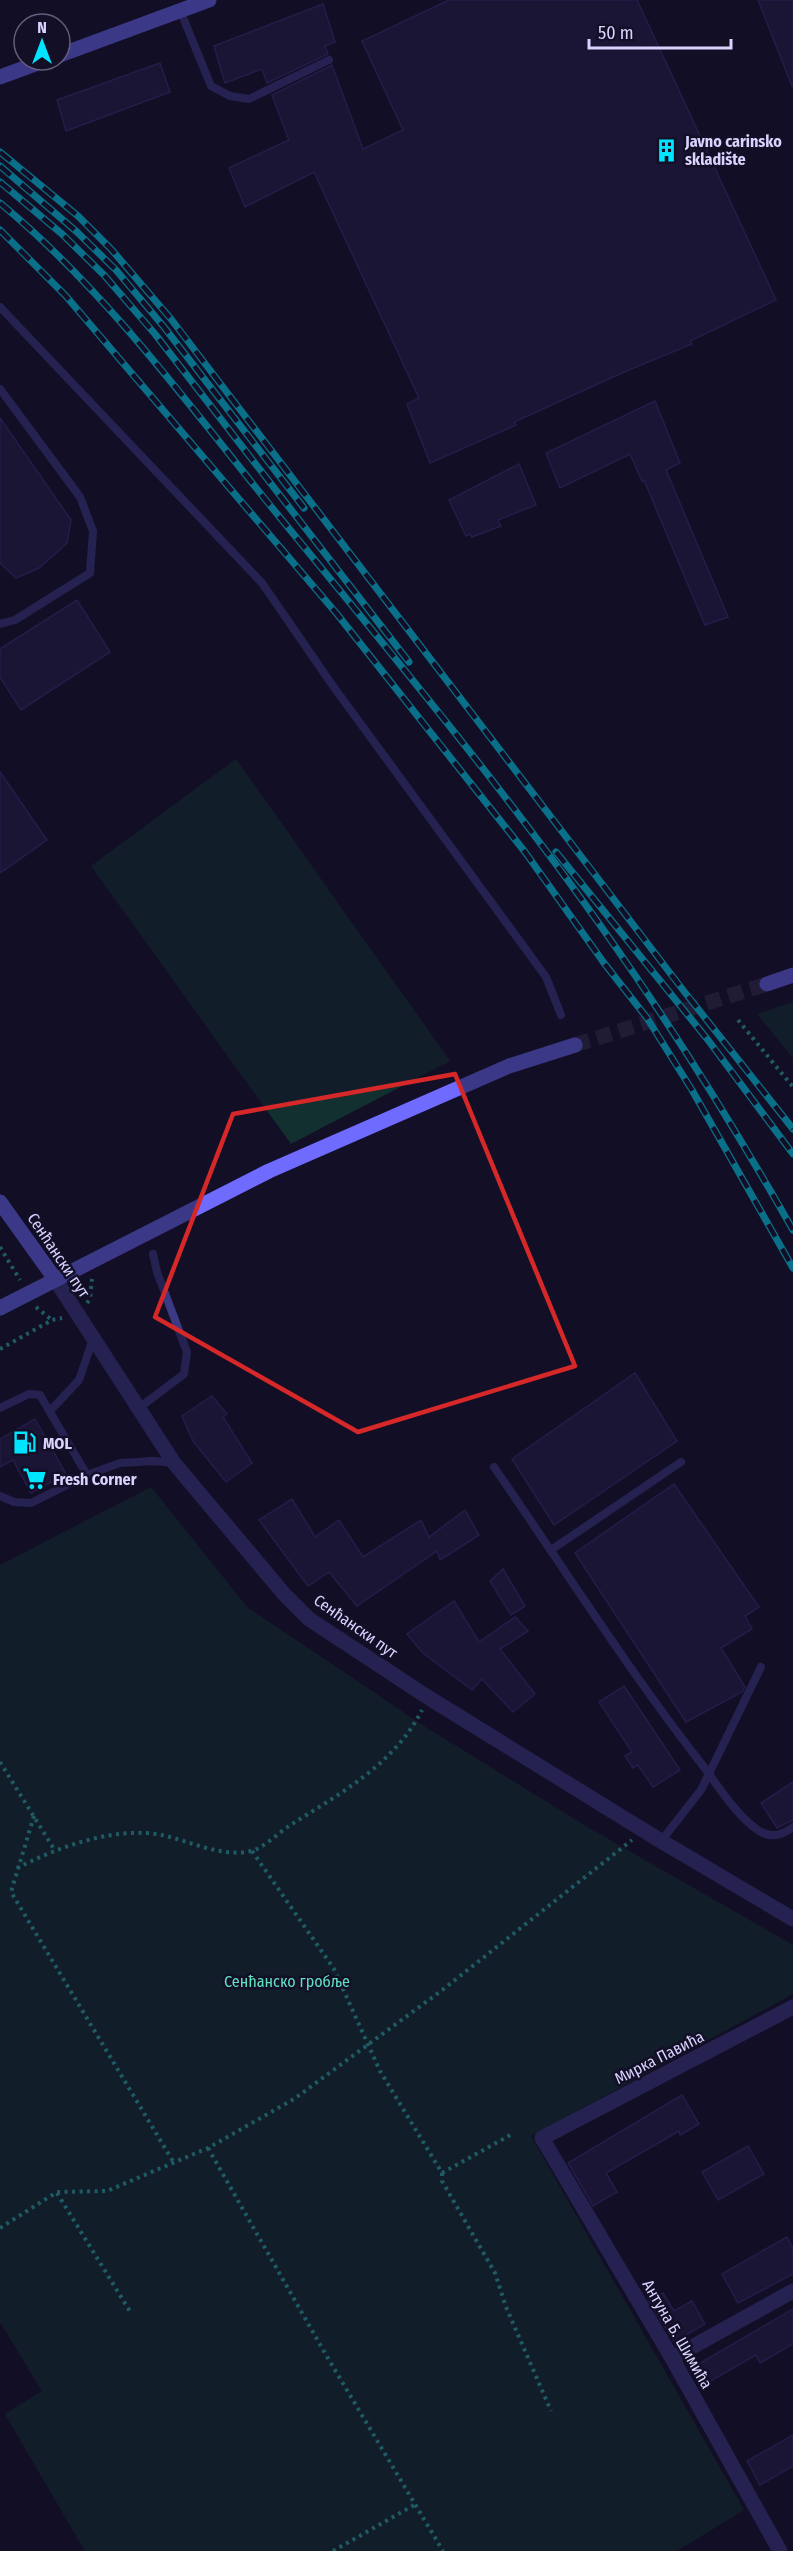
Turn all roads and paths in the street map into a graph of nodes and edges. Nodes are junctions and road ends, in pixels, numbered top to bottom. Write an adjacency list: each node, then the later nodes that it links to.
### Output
1 (209, 0): 2 (main road)
2 (180, 10): 3 (main road); 4 (lane)
3 (72, 50)
4 (329, 60)
5 (0, 307): 10 (lane)
6 (0, 389): 7 (lane)
7 (0, 624)
8 (793, 975): 9 (main road)
9 (767, 984)
10 (561, 1015)
11 (738, 1020): 13 (path)
12 (575, 1045): 16 (main road)
13 (793, 1087)
14 (0, 1202): 16 (main road, Сенћански пут)
15 (153, 1254): 23 (lane)
16 (55, 1279): 18 (main road); 19 (street, Сенћански пут)
17 (90, 1299): 19 (path)
18 (0, 1308)
19 (78, 1315): 20 (street, Сенћански пут); 21 (path)
20 (93, 1339): 23 (street, Сенћански пут); 24 (lane)
21 (0, 1349)
22 (0, 1408): 24 (lane)
23 (139, 1408): 26 (street, Сенћански пут)
24 (51, 1410): 28 (lane)
25 (681, 1462): 30 (lane)
26 (174, 1463): 28 (lane); 32 (street, Сенћански пут)
27 (494, 1467): 30 (lane)
28 (87, 1475): 29 (lane)
29 (0, 1496)
30 (551, 1550): 34 (lane)
31 (760, 1667): 34 (lane)
32 (429, 1698): 37 (street, Сенћански пут); 40 (path)
33 (0, 1762): 35 (path)
34 (709, 1774): 36 (lane); 38 (lane)
35 (34, 1816): 39 (path); 41 (path)
36 (793, 1827)
37 (644, 1831): 38 (street, Сенћански пут); 44 (path)
38 (661, 1841): 42 (street, Сенћански пут)
39 (54, 1849): 40 (path); 41 (path)
40 (252, 1851): 44 (path)
41 (17, 1868): 48 (path)
42 (793, 1919)
43 (793, 2007): 46 (street, Мирка Павића)
44 (368, 2044): 47 (path); 49 (path)
45 (514, 2133): 49 (path)
46 (542, 2138): 54 (street, Антуна Б. Шимића)
47 (208, 2148): 48 (path); 56 (path)
48 (174, 2163): 50 (path)
49 (442, 2173): 55 (path)
50 (57, 2192): 51 (path); 53 (path)
51 (0, 2228)
52 (793, 2291): 54 (street)
53 (131, 2313)
54 (672, 2358): 59 (street, Антуна Б. Шимића)
55 (551, 2411)
56 (416, 2504): 57 (path); 58 (path)
57 (333, 2551)
58 (443, 2551)
59 (780, 2551)

